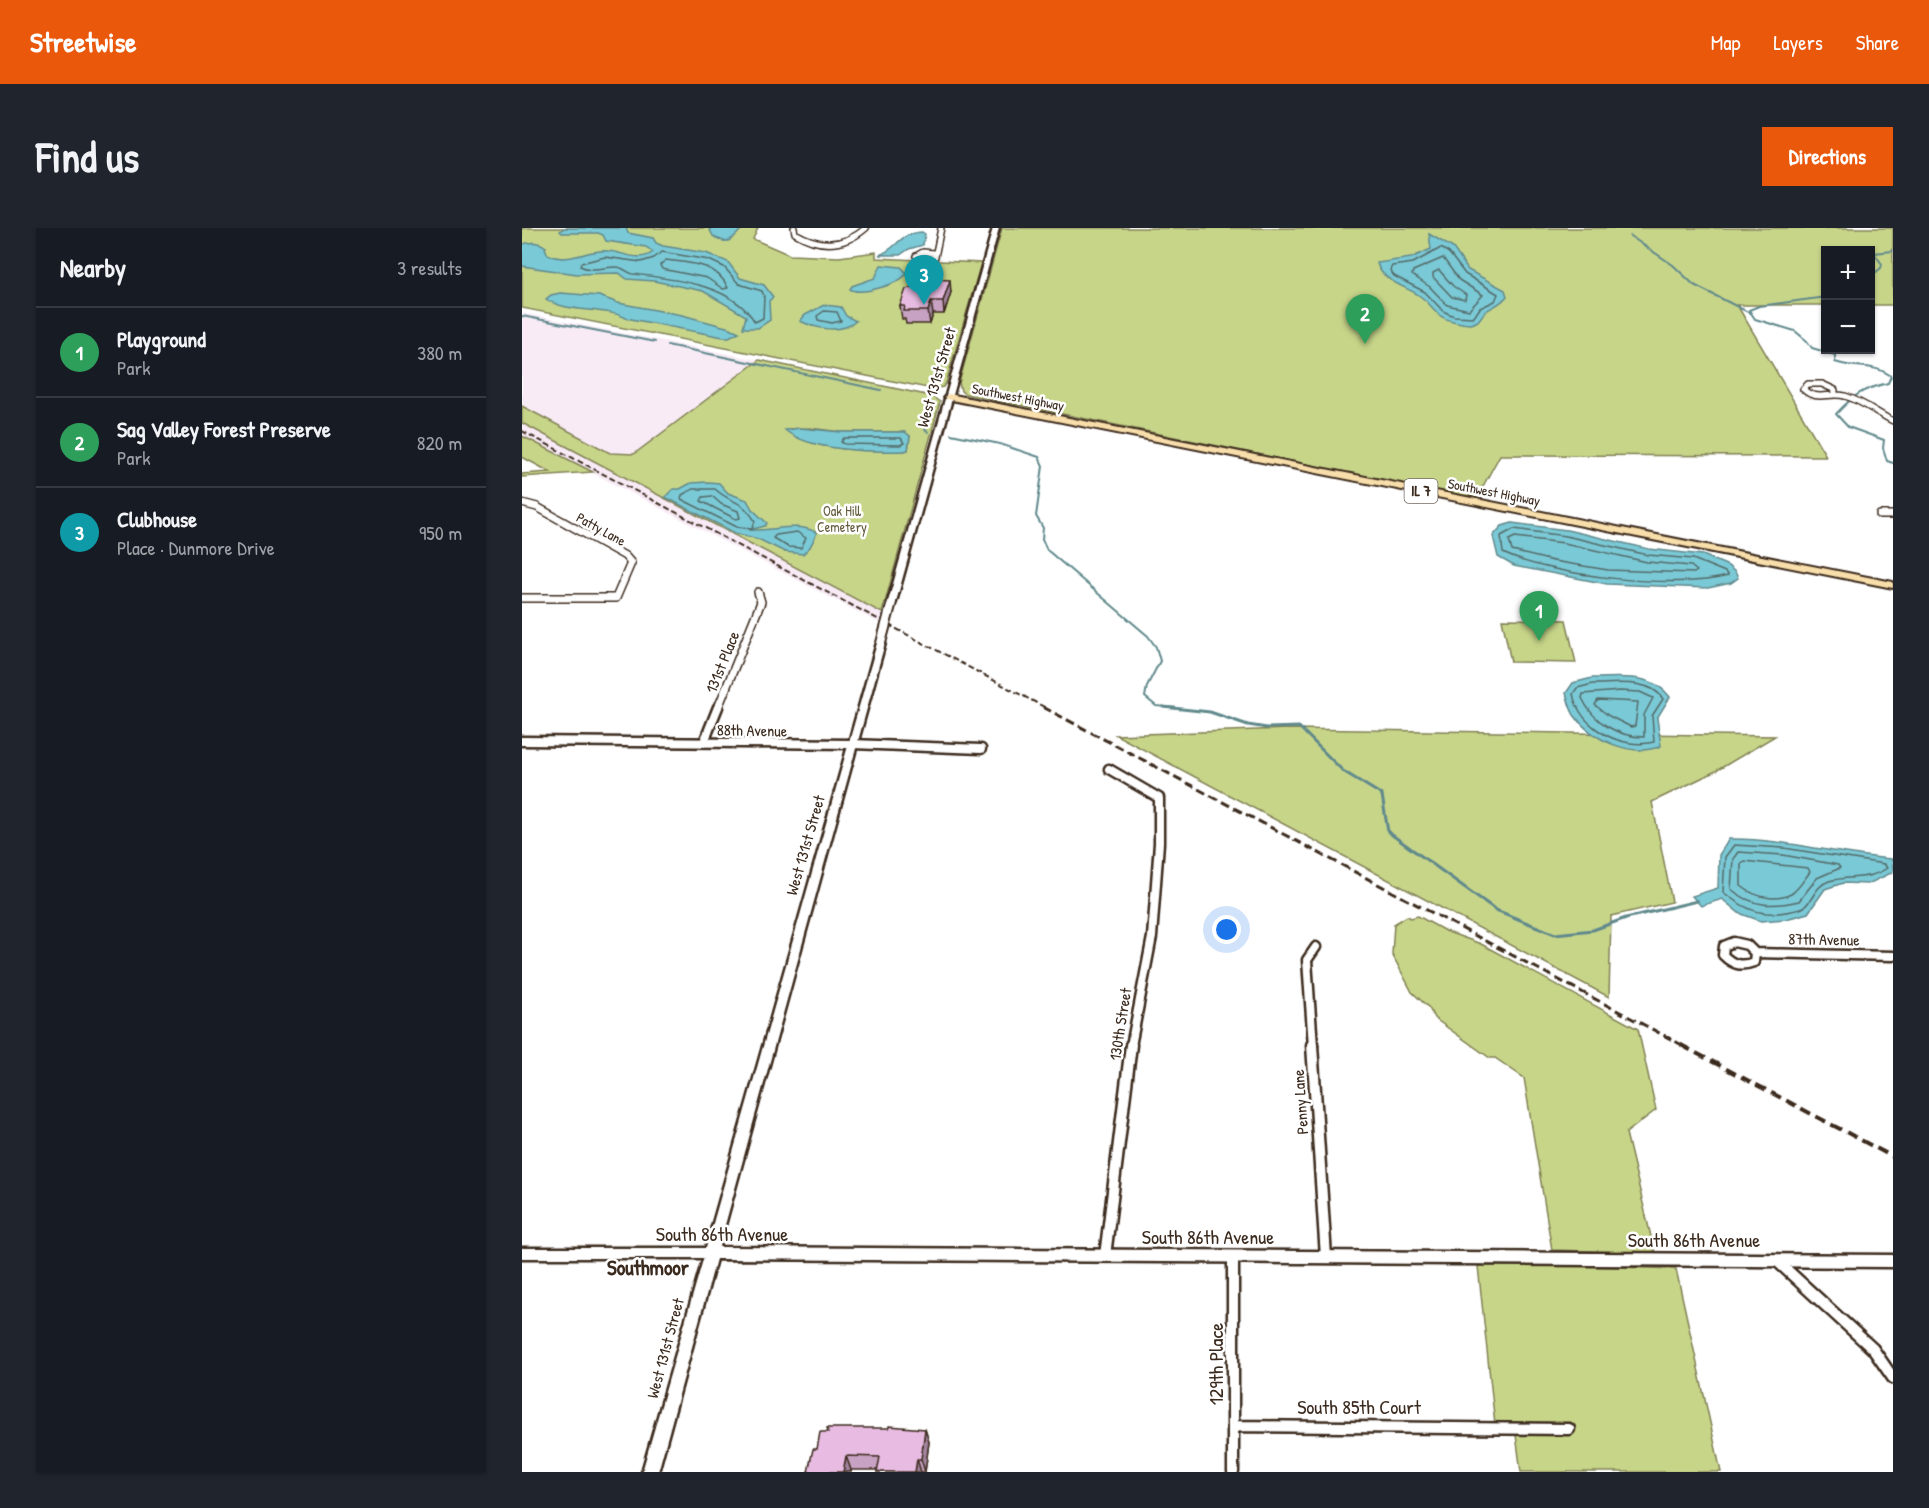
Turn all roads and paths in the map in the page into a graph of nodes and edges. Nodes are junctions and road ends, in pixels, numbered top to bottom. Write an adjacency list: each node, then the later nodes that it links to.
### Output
1 (794, 228): 2 (street)
2 (866, 228)
3 (941, 228): 5 (street)
4 (996, 228): 7 (street, West 131st Street)
5 (934, 253)
6 (1835, 395): 6 (street); 8 (street)
7 (949, 397): 12 (main road, Southwest Highway / IL 7); 17 (street, West 131st Street, bridge)
8 (1893, 422)
9 (522, 503): 14 (street, Patty Lane)
10 (1880, 515): 11 (street)
11 (1893, 515)
12 (1893, 585)
13 (758, 592): 16 (street, 131st Place)
14 (522, 598)
15 (522, 741): 16 (street, 88th Avenue)
16 (704, 742): 17 (street, 88th Avenue)
17 (852, 744): 18 (street, 88th Avenue); 24 (street, West 131st Street)
18 (981, 749)
19 (1109, 770): 25 (street, 130th Street)
20 (1316, 947): 27 (street, Penny Lane)
21 (1755, 953): 22 (street, 87th Avenue)
22 (1893, 956)
23 (522, 1253): 24 (street, South 86th Avenue)
24 (709, 1253): 25 (street, South 86th Avenue); 33 (street, West 131st Street)
25 (1105, 1256): 26 (street, South 86th Avenue)
26 (1233, 1257): 27 (street, South 86th Avenue); 31 (street, 129th Place)
27 (1326, 1257): 28 (street, South 86th Avenue)
28 (1776, 1260): 29 (street, South 86th Avenue); 30 (street)
29 (1893, 1261)
30 (1893, 1378)
31 (1234, 1426): 32 (street, South 85th Court); 34 (street, 129th Place)
32 (1569, 1430)
33 (650, 1472)
34 (1233, 1472)

